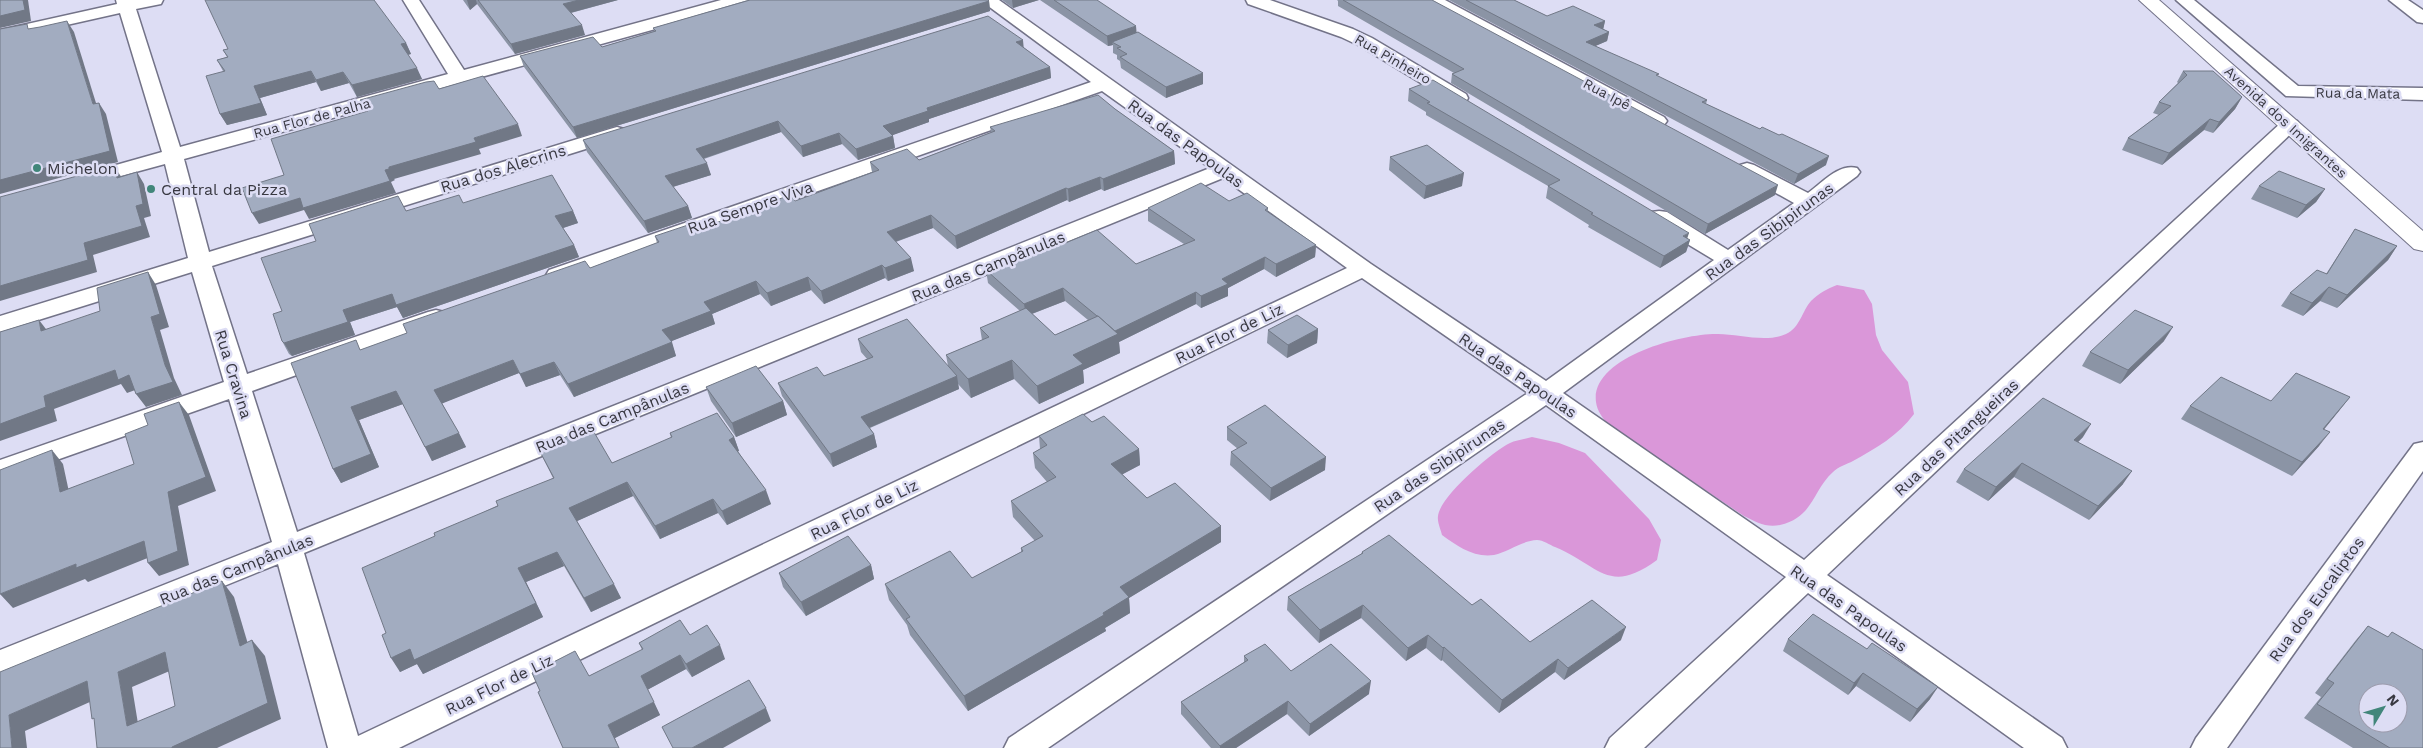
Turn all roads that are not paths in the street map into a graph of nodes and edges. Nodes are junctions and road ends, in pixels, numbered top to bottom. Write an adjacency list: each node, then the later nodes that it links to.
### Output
1 (155, 0): 9 (street)
2 (410, 0): 14 (street)
3 (740, 0): 10 (street, Rua Flor de Palha)
4 (1254, 0): 17 (street, Rua Pinheiro)
5 (1432, 0): 20 (street, Rua Ipê)
6 (2148, 0): 18 (street, Avenida dos Imigrantes)
7 (2184, 0): 16 (street, Rua da Mata)
8 (2397, 0): 12 (street)
9 (125, 3): 13 (street); 21 (street, Rua Cravina)
10 (695, 6): 14 (street, Rua Flor de Palha)
11 (994, 11): 15 (street, Rua das Papoulas)
12 (2423, 18)
13 (0, 35)
14 (460, 78): 21 (street, Rua Flor de Palha)
15 (1104, 84): 23 (street, Rua das Papoulas); 32 (street, Rua Sempre Viva)
16 (2423, 94)
17 (1476, 108)
18 (2290, 126): 28 (street, Avenida dos Imigrantes); 40 (street, Rua das Pitangueiras)
19 (636, 128): 30 (street, Rua dos Alecrins)
20 (1678, 132)
21 (172, 156): 25 (street, Rua Flor de Palha); 30 (street, Rua Cravina)
22 (1730, 160): 26 (street)
23 (1224, 170): 31 (street, Rua das Papoulas); 39 (street, Rua das Campânulas)
24 (1850, 172): 26 (street, Rua das Sibipirunas)
25 (67, 184)
26 (1809, 202): 29 (street, Rua das Sibipirunas)
27 (1645, 209): 29 (street)
28 (2423, 244)
29 (1730, 260): 36 (street, Rua das Sibipirunas)
30 (200, 262): 34 (street, Rua dos Alecrins); 35 (street, Rua Cravina)
31 (1362, 269): 36 (street, Rua das Papoulas); 43 (street, Rua Flor de Liz)
32 (538, 281)
33 (454, 311): 35 (street)
34 (0, 324)
35 (237, 386): 38 (street); 39 (street, Rua Cravina)
36 (1546, 393): 40 (street, Rua das Papoulas); 44 (street, Rua das Sibipirunas)
37 (2423, 451): 47 (street, Rua dos Eucaliptos)
38 (0, 470)
39 (288, 548): 41 (street, Rua das Campânulas); 42 (street, Rua Cravina)
40 (1805, 577): 45 (street, Rua das Pitangueiras); 46 (street, Rua das Papoulas)
41 (0, 664)
42 (345, 748)
43 (366, 748)
44 (1021, 748)
45 (1622, 748)
46 (2050, 748)
47 (2208, 748)

